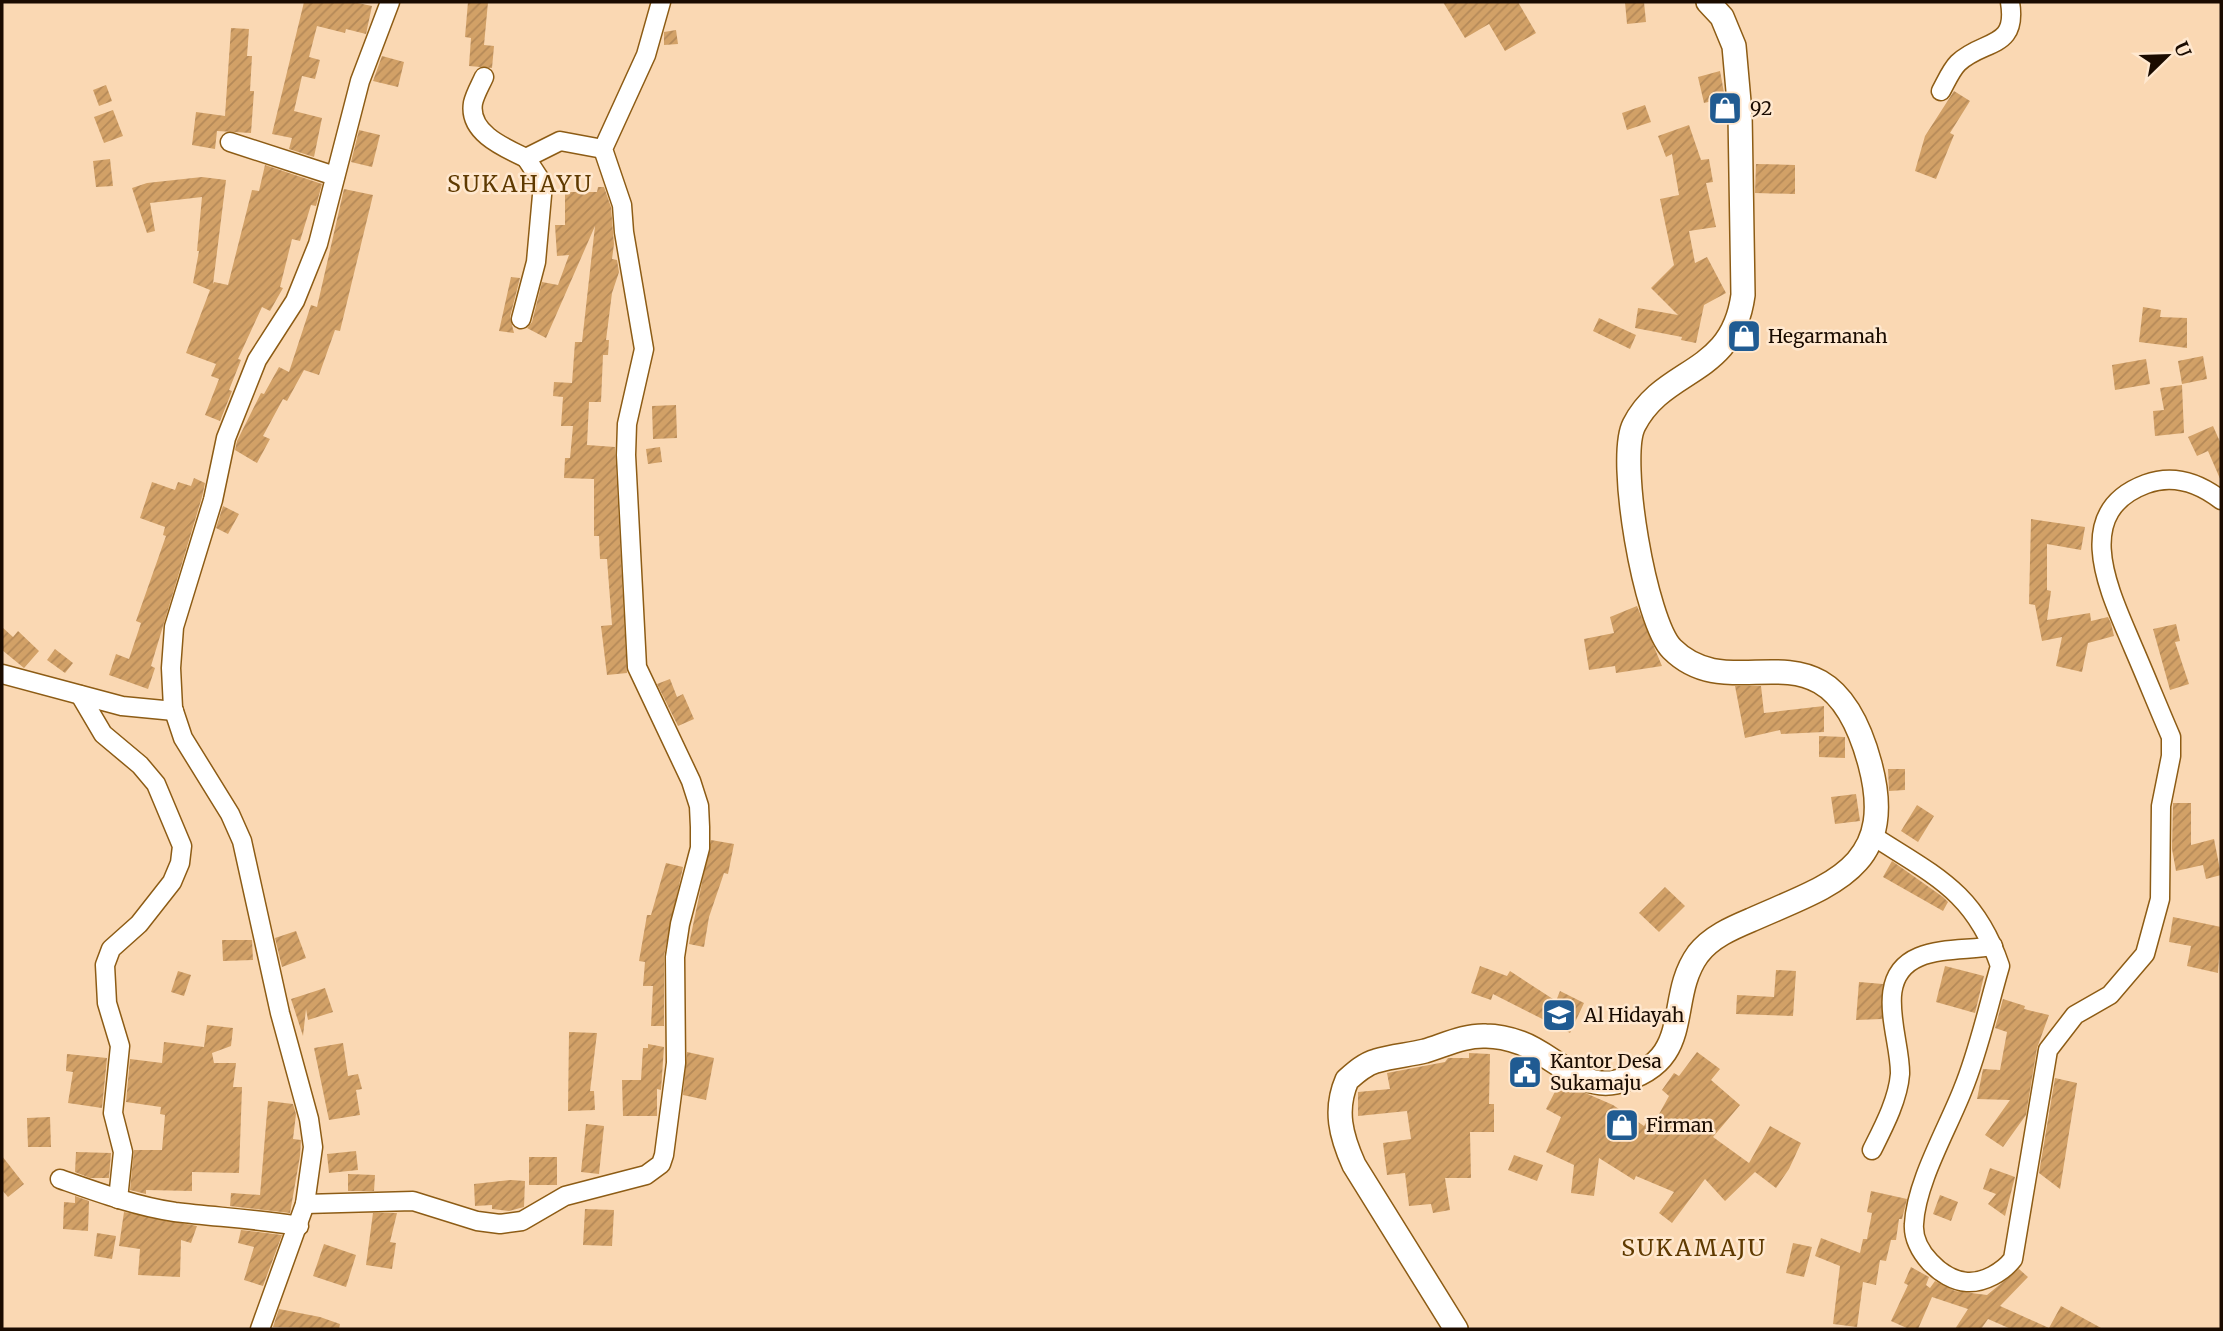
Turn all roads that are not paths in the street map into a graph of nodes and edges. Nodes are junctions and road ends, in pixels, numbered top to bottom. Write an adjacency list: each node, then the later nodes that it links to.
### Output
1 (390, 2): 10 (street)
2 (661, 2): 8 (street)
3 (1708, 2): 16 (main road)
4 (2010, 2): 6 (street)
5 (484, 77): 9 (street)
6 (1941, 91)
7 (230, 142): 10 (street)
8 (603, 149): 9 (street); 21 (street)
9 (526, 159): 11 (street)
10 (335, 176): 15 (street)
11 (521, 319)
12 (2221, 500): 17 (street)
13 (2, 674): 14 (street)
14 (80, 695): 15 (street); 20 (street)
15 (174, 711): 21 (street)
16 (1873, 836): 17 (street); 24 (main road)
17 (1993, 946): 18 (street)
18 (1872, 1150)
19 (60, 1179): 20 (street)
20 (118, 1199): 22 (street)
21 (305, 1204): 22 (street)
22 (299, 1227): 23 (street)
23 (260, 1329)
24 (1456, 1329)

